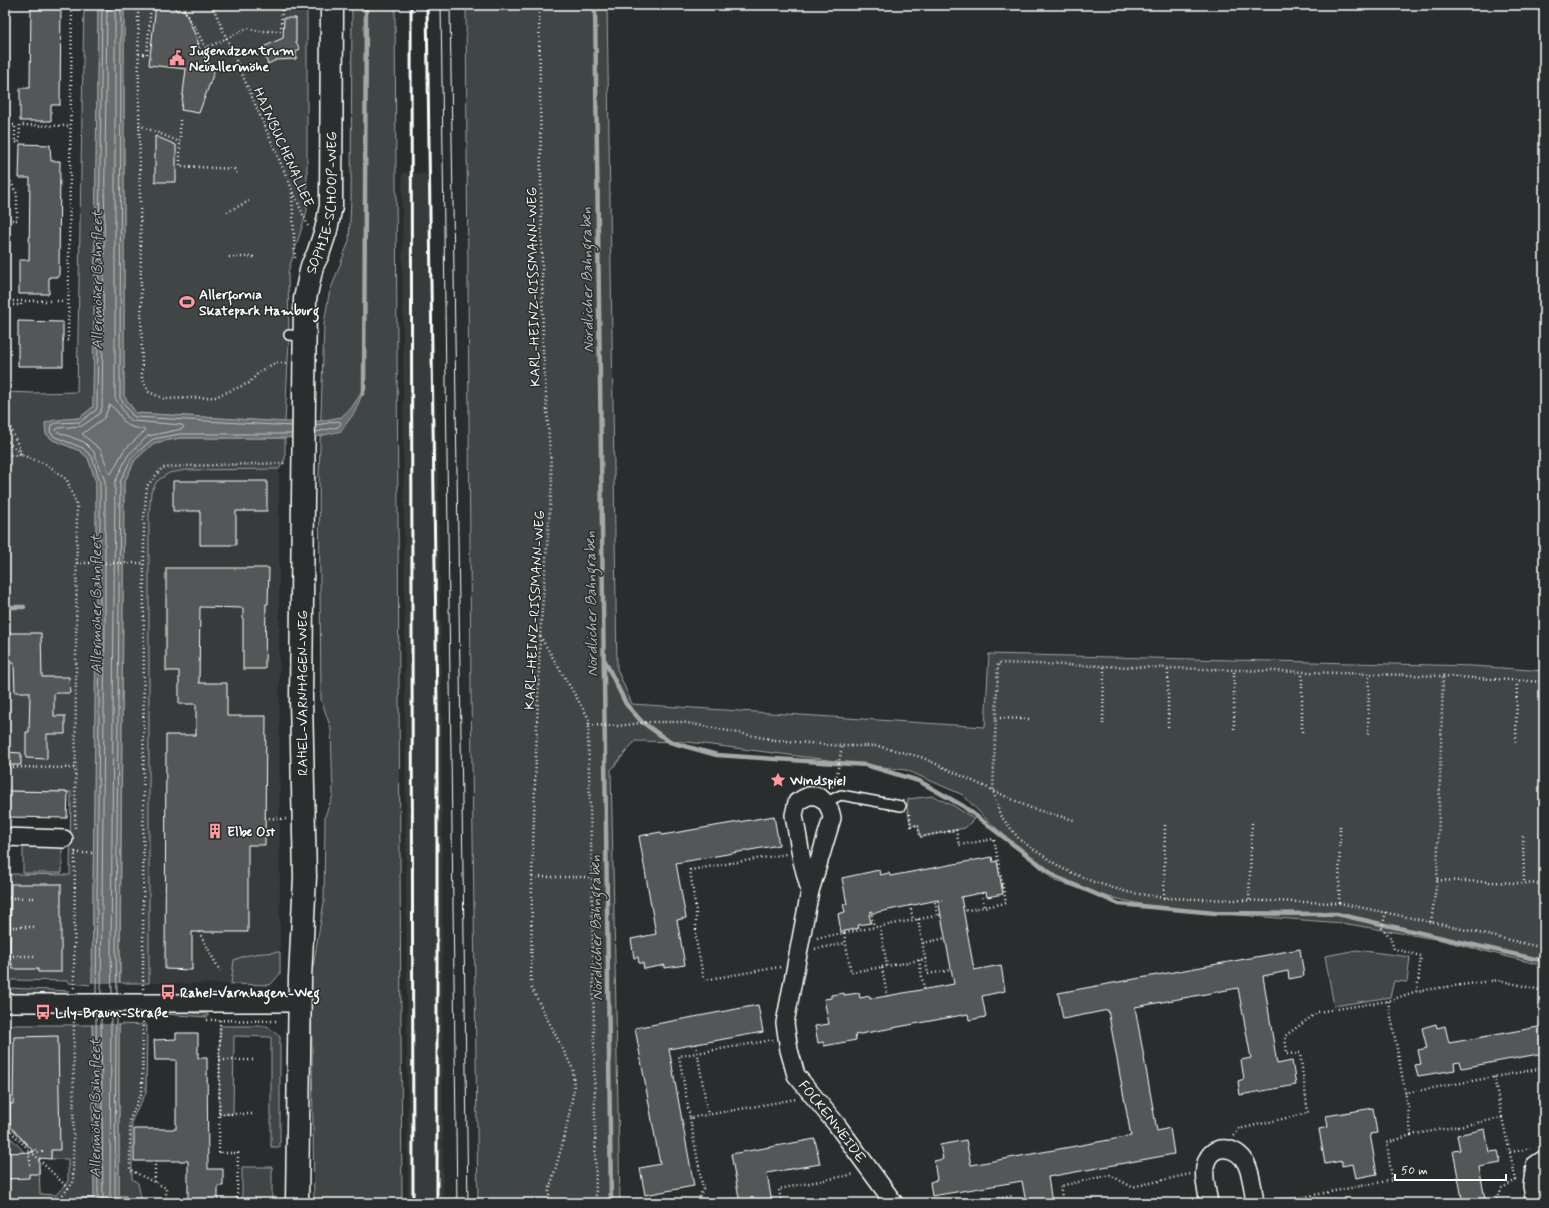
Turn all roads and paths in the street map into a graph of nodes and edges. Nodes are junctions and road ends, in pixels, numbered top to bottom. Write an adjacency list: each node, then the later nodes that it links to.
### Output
1 (7, 5): 12 (path)
2 (72, 5): 18 (path)
3 (138, 5): 11 (path)
4 (151, 5): 11 (path)
5 (182, 5): 10 (path)
6 (212, 5): 10 (path, HAINBUCHENALLEE)
7 (332, 5): 26 (street, SOPHIE-SCHOOP-WEG)
8 (540, 5): 44 (path, KARL-HEINZ-RISSMANN-WEG)
9 (282, 8): 10 (path)
10 (226, 38): 22 (path, HAINBUCHENALLEE)
11 (139, 54): 17 (path)
12 (5, 109)
13 (180, 120): 19 (path)
14 (5, 125): 15 (path)
15 (15, 125): 16 (path); 16 (path)
16 (20, 125): 18 (path)
17 (139, 125): 19 (path); 35 (path)
18 (70, 126): 32 (path)
19 (180, 142): 21 (path)
20 (5, 171): 25 (path)
21 (238, 175)
22 (292, 190): 26 (path, HAINBUCHENALLEE); 29 (path)
23 (249, 201): 24 (path)
24 (227, 212)
25 (5, 220)
26 (318, 254): 35 (street, SOPHIE-SCHOOP-WEG)
27 (229, 257): 28 (path)
28 (257, 257)
29 (296, 260)
30 (5, 301): 31 (path)
31 (21, 301): 32 (path); 33 (path)
32 (69, 301): 34 (path)
33 (5, 305)
34 (63, 340)
35 (304, 363): 36 (street, SOPHIE-SCHOOP-WEG)
36 (303, 400): 41 (street, RAHEL-VARNHAGEN-WEG)
37 (5, 417): 40 (path)
38 (5, 439): 40 (path)
39 (5, 455): 40 (path)
40 (22, 455): 42 (path)
41 (303, 460): 43 (path); 134 (street, RAHEL-VARNHAGEN-WEG)
42 (77, 563): 43 (path); 64 (path)
43 (144, 563): 132 (path)
44 (540, 636): 56 (path); 81 (path, KARL-HEINZ-RISSMANN-WEG)
45 (1104, 666): 46 (path); 53 (path); 55 (path)
46 (1168, 668): 47 (path); 57 (path)
47 (1234, 670): 48 (path); 58 (path)
48 (1302, 672): 49 (path); 59 (path)
49 (1369, 674): 50 (path); 60 (path)
50 (1443, 676): 51 (path); 83 (path)
51 (1517, 680): 52 (path); 61 (path)
52 (1544, 682)
53 (996, 718): 54 (path); 66 (path)
54 (1030, 719)
55 (1103, 724)
56 (589, 725): 62 (path); 82 (path)
57 (1168, 726)
58 (1234, 729)
59 (1302, 732)
60 (1368, 734)
61 (1516, 742)
62 (842, 746): 65 (path); 66 (path)
63 (5, 767): 64 (path)
64 (76, 768): 77 (path)
65 (837, 774)
66 (993, 791): 71 (path); 90 (path)
67 (826, 802): 68 (lane); 78 (street, FOCKENWEIDE); 86 (street, FOCKENWEIDE)
68 (902, 806): 95 (path)
69 (265, 818): 70 (path)
70 (287, 819)
71 (1074, 820)
72 (1165, 822): 90 (path)
73 (1252, 823): 92 (path)
74 (1340, 826): 93 (path)
75 (1524, 836): 84 (path)
76 (5, 837): 77 (street)
77 (71, 839): 79 (path)
78 (800, 851): 86 (street, FOCKENWEIDE); 120 (path)
79 (75, 853): 80 (path); 131 (path)
80 (94, 853)
81 (532, 877): 82 (path); 170 (path, KARL-HEINZ-RISSMANN-WEG)
82 (592, 877): 171 (path)
83 (1437, 880): 84 (path); 103 (path)
84 (1524, 883): 85 (path)
85 (1544, 884)
86 (810, 891): 111 (street, FOCKENWEIDE)
87 (982, 893): 95 (path)
88 (5, 898): 89 (path)
89 (36, 898)
90 (1164, 898): 92 (path)
91 (942, 900): 99 (path)
92 (1249, 900): 93 (path)
93 (1339, 903): 98 (path)
94 (910, 905): 102 (path)
95 (984, 907): 97 (path)
96 (871, 911): 107 (path)
97 (964, 911)
98 (1386, 912): 103 (path); 126 (path)
99 (937, 915): 100 (path); 101 (path)
100 (941, 915)
101 (918, 919): 102 (path); 113 (path)
102 (913, 920): 104 (path)
103 (1431, 922): 115 (path)
104 (880, 926): 107 (path); 121 (path)
105 (5, 927): 106 (path)
106 (36, 927)
107 (874, 927): 109 (path)
108 (199, 932): 124 (path)
109 (844, 933): 111 (path); 112 (path)
110 (946, 938): 113 (path)
111 (801, 941): 120 (street, FOCKENWEIDE)
112 (846, 943): 114 (path); 122 (path)
113 (923, 943): 118 (path)
114 (820, 948)
115 (1544, 948)
116 (5, 956): 117 (path)
117 (36, 956)
118 (926, 959): 119 (path); 123 (path)
119 (919, 960): 121 (path); 125 (path)
120 (796, 964): 135 (street, FOCKENWEIDE)
121 (887, 966): 122 (path)
122 (882, 967): 128 (path)
123 (951, 970)
124 (220, 971)
125 (924, 989)
126 (1417, 991): 127 (path); 129 (path)
127 (1544, 991)
128 (887, 996)
129 (1388, 1001): 142 (path); 152 (path)
130 (5, 1003): 131 (street)
131 (74, 1003): 132 (street); 164 (path)
132 (143, 1003): 133 (street); 162 (path)
133 (220, 1003): 134 (street); 138 (path)
134 (300, 1003): 169 (street, RAHEL-VARNHAGEN-WEG)
135 (787, 1037): 137 (path); 143 (street, FOCKENWEIDE)
136 (696, 1044): 137 (path)
137 (697, 1053): 146 (path); 147 (path)
138 (220, 1060): 139 (path); 144 (path)
139 (254, 1060)
140 (1544, 1068): 141 (path)
141 (1494, 1077): 142 (path); 148 (path)
142 (1405, 1093): 151 (path)
143 (813, 1096): 146 (path); 159 (street, FOCKENWEIDE)
144 (219, 1114): 145 (path); 168 (path)
145 (254, 1114)
146 (708, 1115): 147 (path)
147 (690, 1118): 172 (path)
148 (1502, 1118): 151 (path); 155 (path)
149 (10, 1123): 150 (path)
150 (6, 1128): 154 (path)
151 (1411, 1135): 179 (path)
152 (1224, 1149): 160 (street); 178 (street)
153 (42, 1150): 154 (path)
154 (31, 1152): 158 (path); 164 (path)
155 (1510, 1152): 156 (path); 161 (path)
156 (1541, 1153): 163 (street)
157 (155, 1160): 162 (path)
158 (29, 1164)
159 (871, 1171): 173 (path); 174 (street, FOCKENWEIDE)
160 (1205, 1171): 176 (path); 177 (street)
161 (1516, 1180): 163 (path); 180 (path)
162 (155, 1182): 167 (path)
163 (1532, 1186): 181 (street)
164 (69, 1189): 166 (path)
165 (1012, 1196): 175 (path)
166 (5, 1199)
167 (166, 1203)
168 (238, 1203)
169 (297, 1203)
170 (550, 1203)
171 (596, 1203)
172 (697, 1203)
173 (781, 1203)
174 (894, 1203)
175 (975, 1203)
176 (1063, 1203)
177 (1209, 1203)
178 (1255, 1203)
179 (1272, 1203)
180 (1495, 1203)
181 (1535, 1203)

